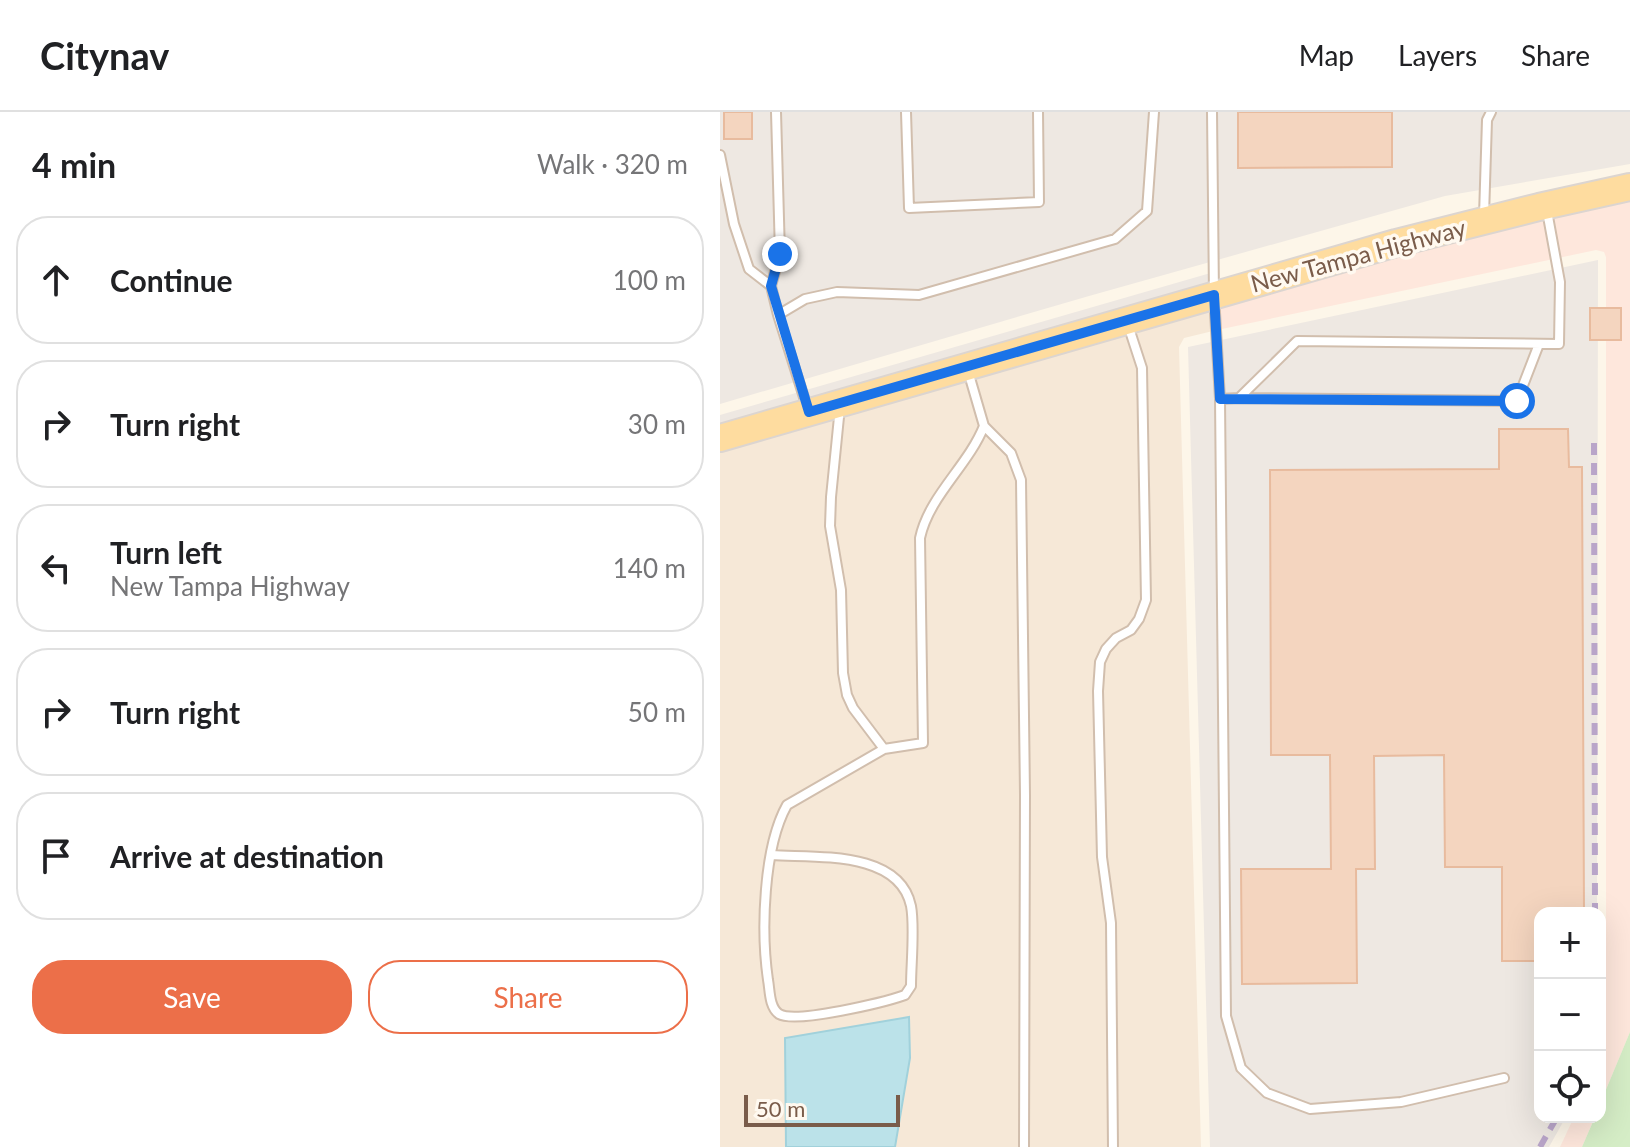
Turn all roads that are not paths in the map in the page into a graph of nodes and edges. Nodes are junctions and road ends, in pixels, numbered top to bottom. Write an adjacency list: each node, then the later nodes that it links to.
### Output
1 (776, 112): 11 (lane)
2 (906, 112): 3 (lane)
3 (1038, 112)
4 (1154, 112): 13 (lane)
5 (1212, 112): 12 (lane)
6 (1491, 112): 10 (lane)
7 (720, 155): 11 (lane)
8 (1630, 187): 9 (main road, New Tampa Highway)
9 (1546, 205): 10 (main road, New Tampa Highway); 15 (lane)
10 (1484, 221): 12 (main road, New Tampa Highway)
11 (771, 286): 13 (lane)
12 (1214, 295): 14 (main road, New Tampa Highway); 18 (lane)
13 (778, 315): 20 (lane)
14 (1125, 319): 16 (main road, New Tampa Highway); 27 (lane)
15 (1539, 344): 17 (lane); 17 (lane)
16 (966, 366): 19 (main road, New Tampa Highway); 21 (lane)
17 (1239, 398): 18 (lane)
18 (1220, 399): 25 (lane)
19 (841, 402): 20 (main road, New Tampa Highway); 23 (lane)
20 (809, 412): 22 (main road, New Tampa Highway)
21 (984, 426): 23 (lane); 26 (lane)
22 (720, 438)
23 (884, 749): 24 (lane)
24 (772, 855): 24 (lane)
25 (1504, 1078)
26 (1024, 1147)
27 (1113, 1147)

